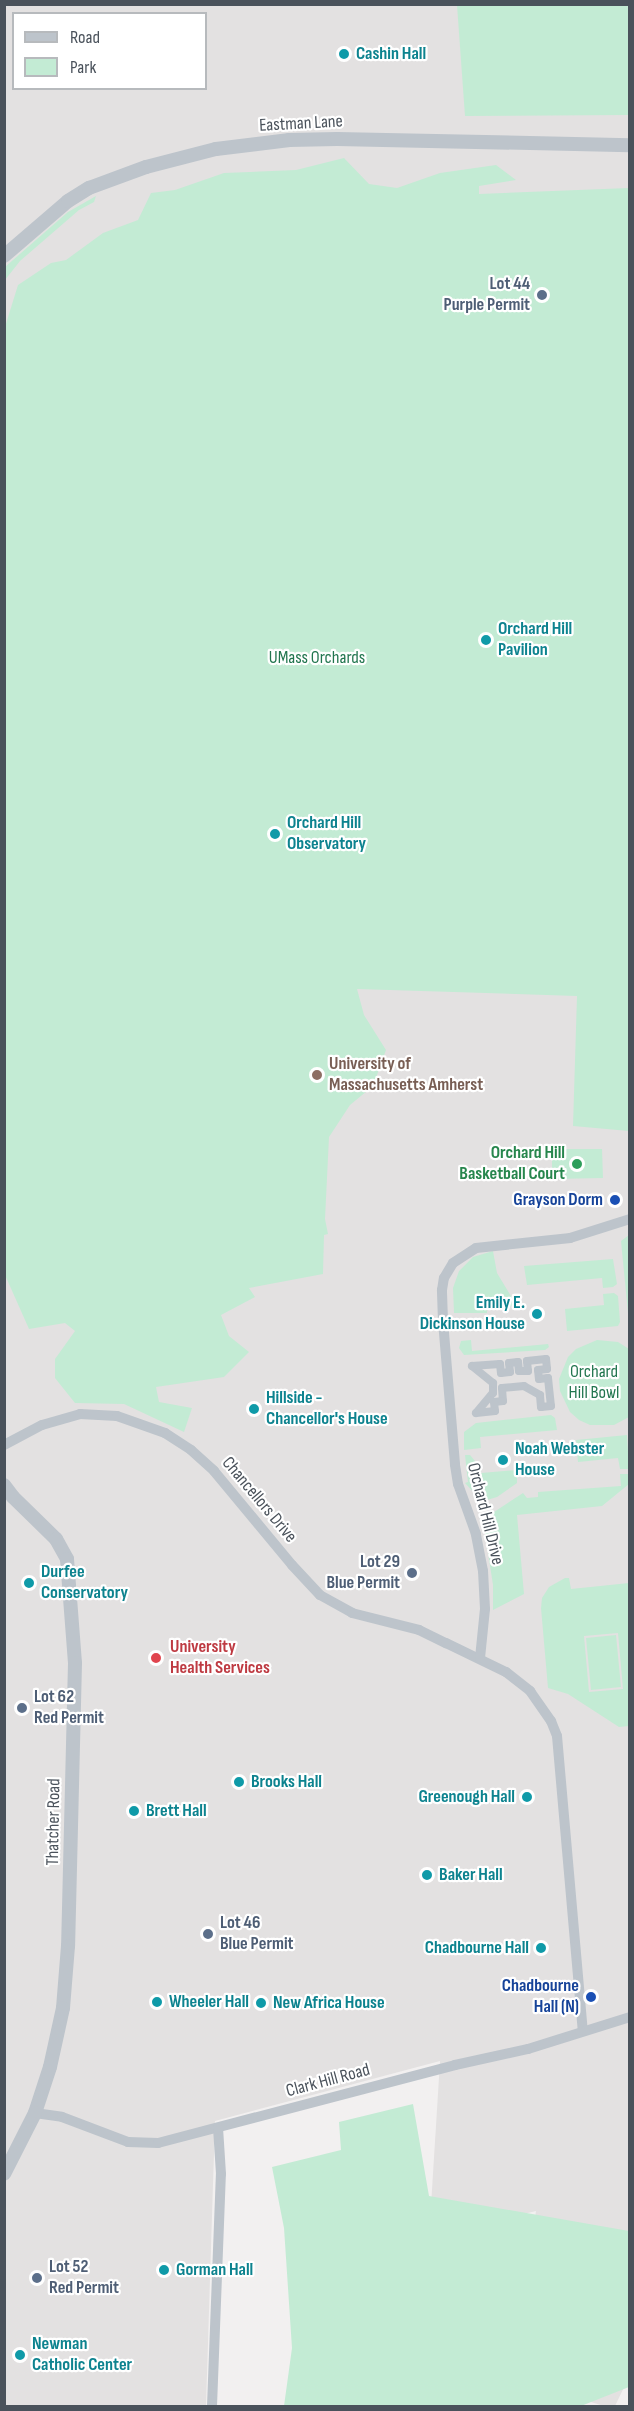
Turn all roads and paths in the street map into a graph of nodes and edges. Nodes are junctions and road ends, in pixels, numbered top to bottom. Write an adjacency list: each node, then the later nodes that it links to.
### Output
1 (630, 145): 2 (street, Eastman Lane)
2 (4, 256)
3 (630, 1219): 7 (street, Orchard Hill Drive)
4 (472, 1366): 4 (street)
5 (4, 1445): 7 (street, Chancellors Drive)
6 (4, 1485): 10 (street, Thatcher Road)
7 (480, 1658): 9 (street)
8 (630, 2017): 9 (street, Clark Hill Road)
9 (583, 2031): 11 (street, Clark Hill Road)
10 (35, 2113): 11 (street, Clark Hill Road); 12 (street, Thatcher Road)
11 (218, 2128): 13 (street)
12 (4, 2174)
13 (213, 2406)

